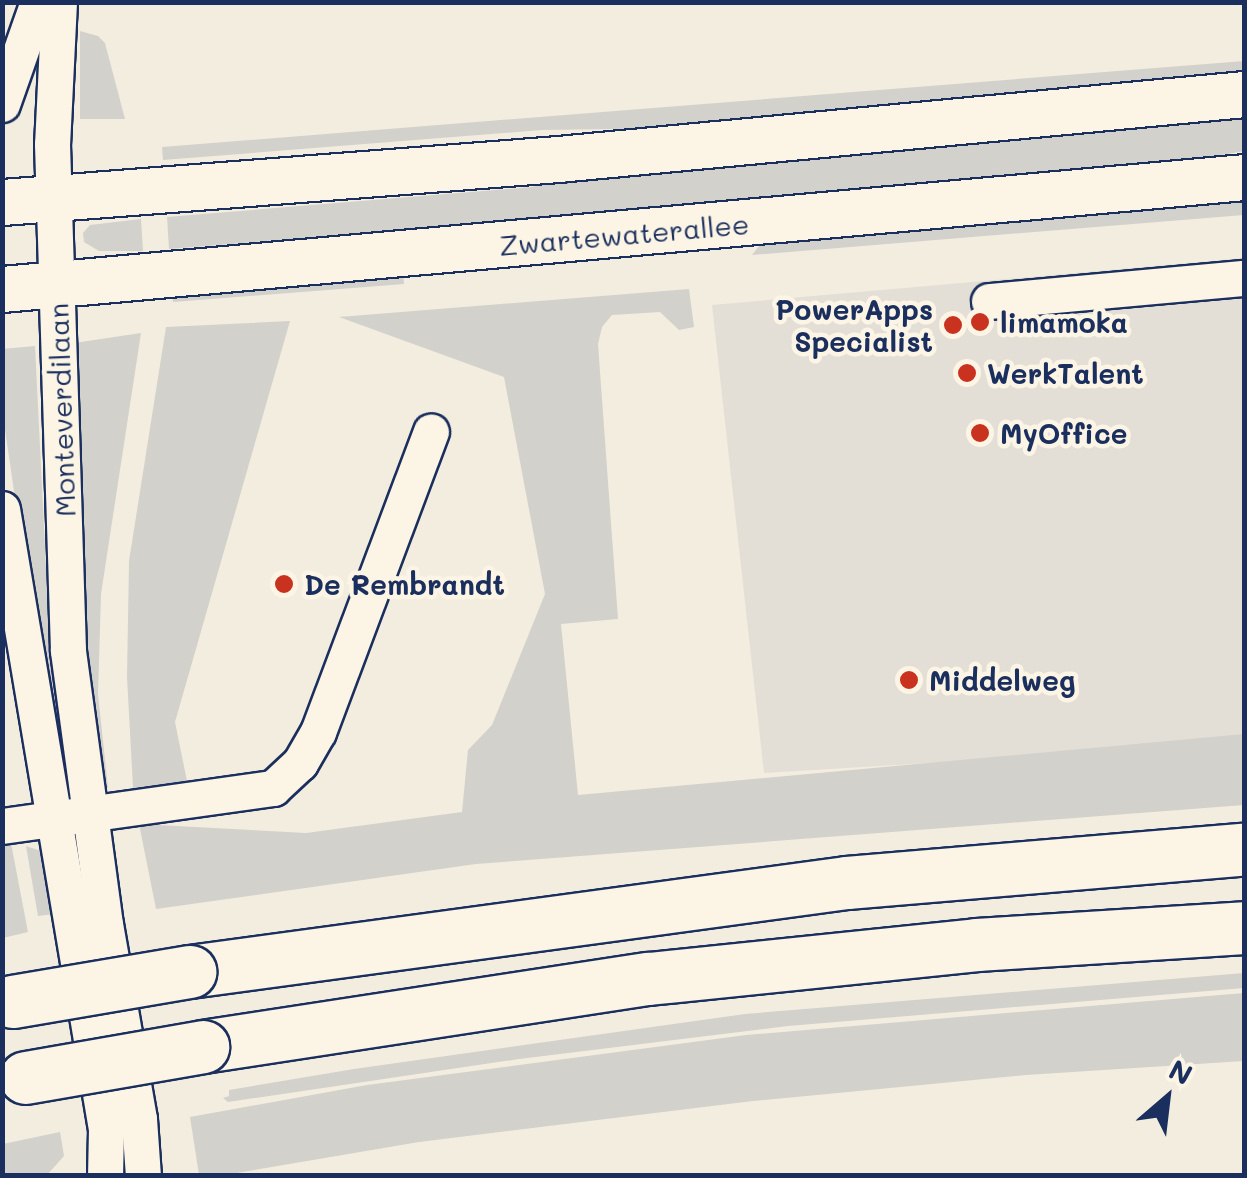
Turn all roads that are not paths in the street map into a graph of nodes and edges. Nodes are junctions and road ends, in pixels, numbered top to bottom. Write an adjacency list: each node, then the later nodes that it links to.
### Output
1 (38, 13): 3 (street, Monteverdilaan); 5 (street, Monteverdilaan)
2 (1244, 94): 5 (main road)
3 (2, 104)
4 (1244, 178): 8 (main road, Zwartewaterallee)
5 (56, 198): 6 (main road); 8 (street, Monteverdilaan)
6 (2, 202)
7 (1244, 278): 10 (street)
8 (57, 286): 9 (main road, Zwartewaterallee); 13 (street, Monteverdilaan)
9 (2, 289)
10 (988, 301)
11 (430, 432): 13 (street)
12 (2, 509): 13 (street, Monteverdilaan)
13 (72, 817): 14 (street); 19 (street, Monteverdilaan); 20 (street, Monteverdilaan)
14 (2, 826)
15 (1244, 850): 17 (highway, bridge)
16 (1244, 928): 18 (highway, bridge)
17 (8, 1003)
18 (14, 1080)
19 (105, 1176)
20 (143, 1176)

